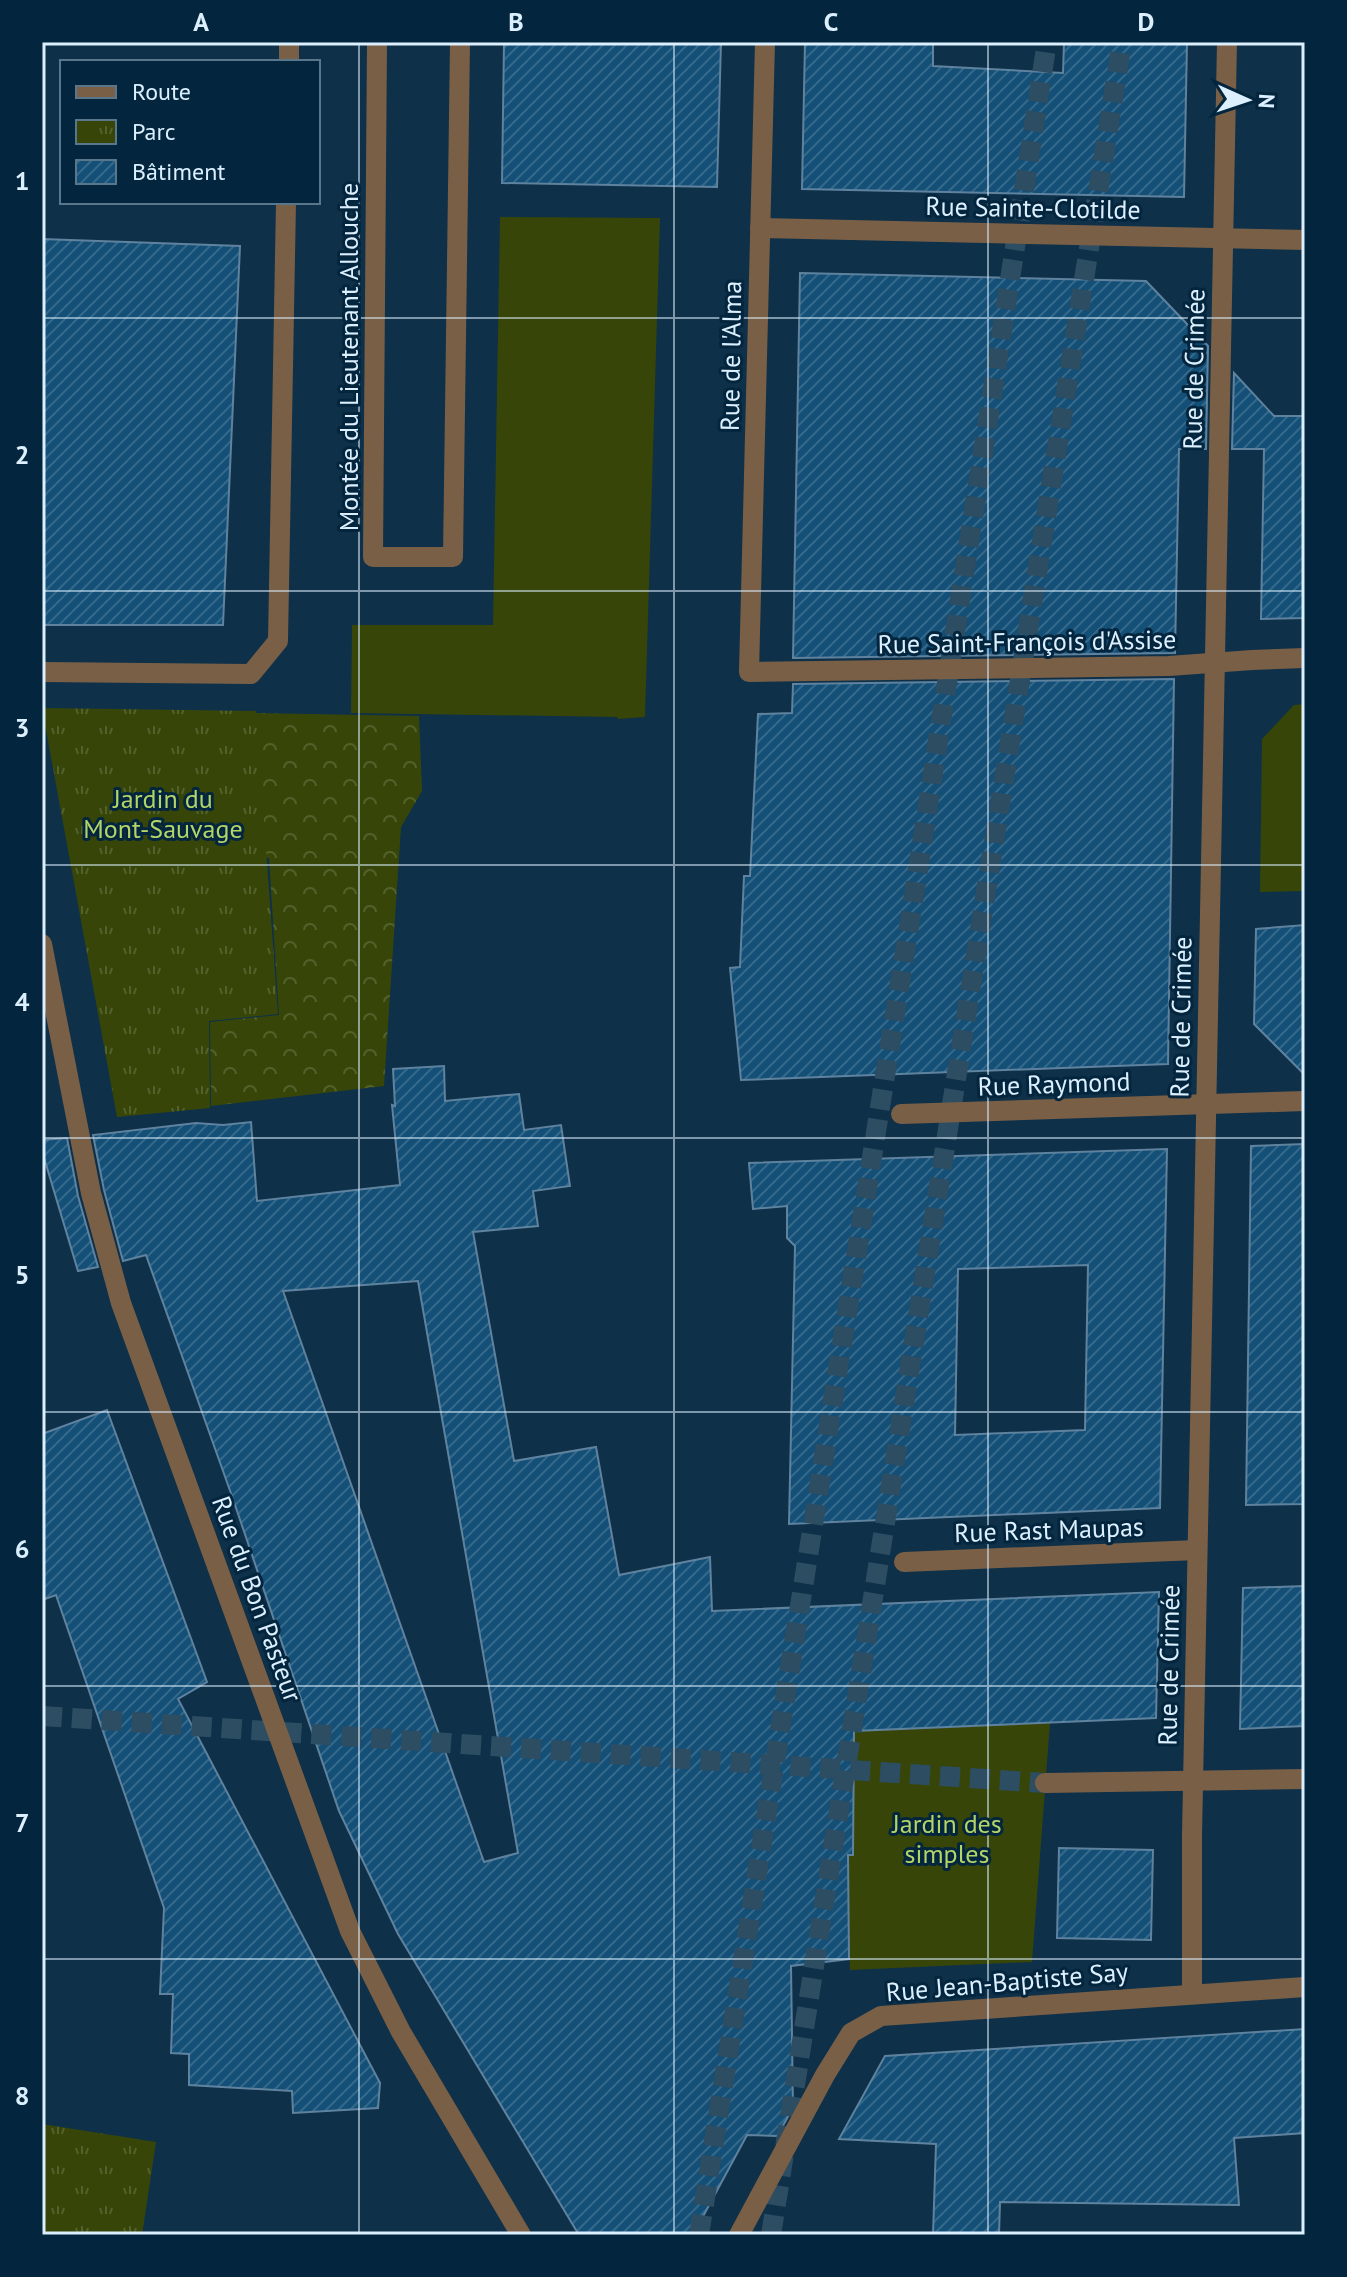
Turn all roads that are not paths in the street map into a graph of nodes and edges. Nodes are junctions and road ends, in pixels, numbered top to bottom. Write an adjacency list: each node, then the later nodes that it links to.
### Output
1 (377, 42): 2 (street, Montée du Lieutenant Allouche)
2 (460, 42)
3 (765, 42): 6 (street, Rue de l'Alma)
4 (1227, 42): 7 (street, Rue de Crimée)
5 (286, 204): 11 (street)
6 (760, 228): 7 (street, Rue Sainte-Clotilde); 12 (street, Rue de l'Alma)
7 (1223, 239): 8 (street, Rue Sainte-Clotilde); 10 (street, Rue de Crimée)
8 (1305, 240)
9 (1305, 658): 10 (street, Rue Saint-François d'Assise)
10 (1215, 663): 12 (street, Rue Saint-François d'Assise); 15 (street, Rue de Crimée)
11 (42, 672)
12 (749, 672)
13 (42, 944): 23 (street, Rue du Bon Pasteur)
14 (1305, 1101): 15 (street, Rue Raymond)
15 (1206, 1104): 16 (street, Rue Raymond); 17 (street, Rue de Crimée)
16 (901, 1114)
17 (1197, 1550): 18 (street, Rue Rast Maupas); 22 (street, Rue de Crimée, bridge)
18 (904, 1562)
19 (1305, 1779): 20 (street)
20 (1045, 1783)
21 (1305, 1987): 22 (street, Rue Jean-Baptiste Say)
22 (1192, 1994): 24 (street, Rue Jean-Baptiste Say)
23 (521, 2235)
24 (739, 2235)

